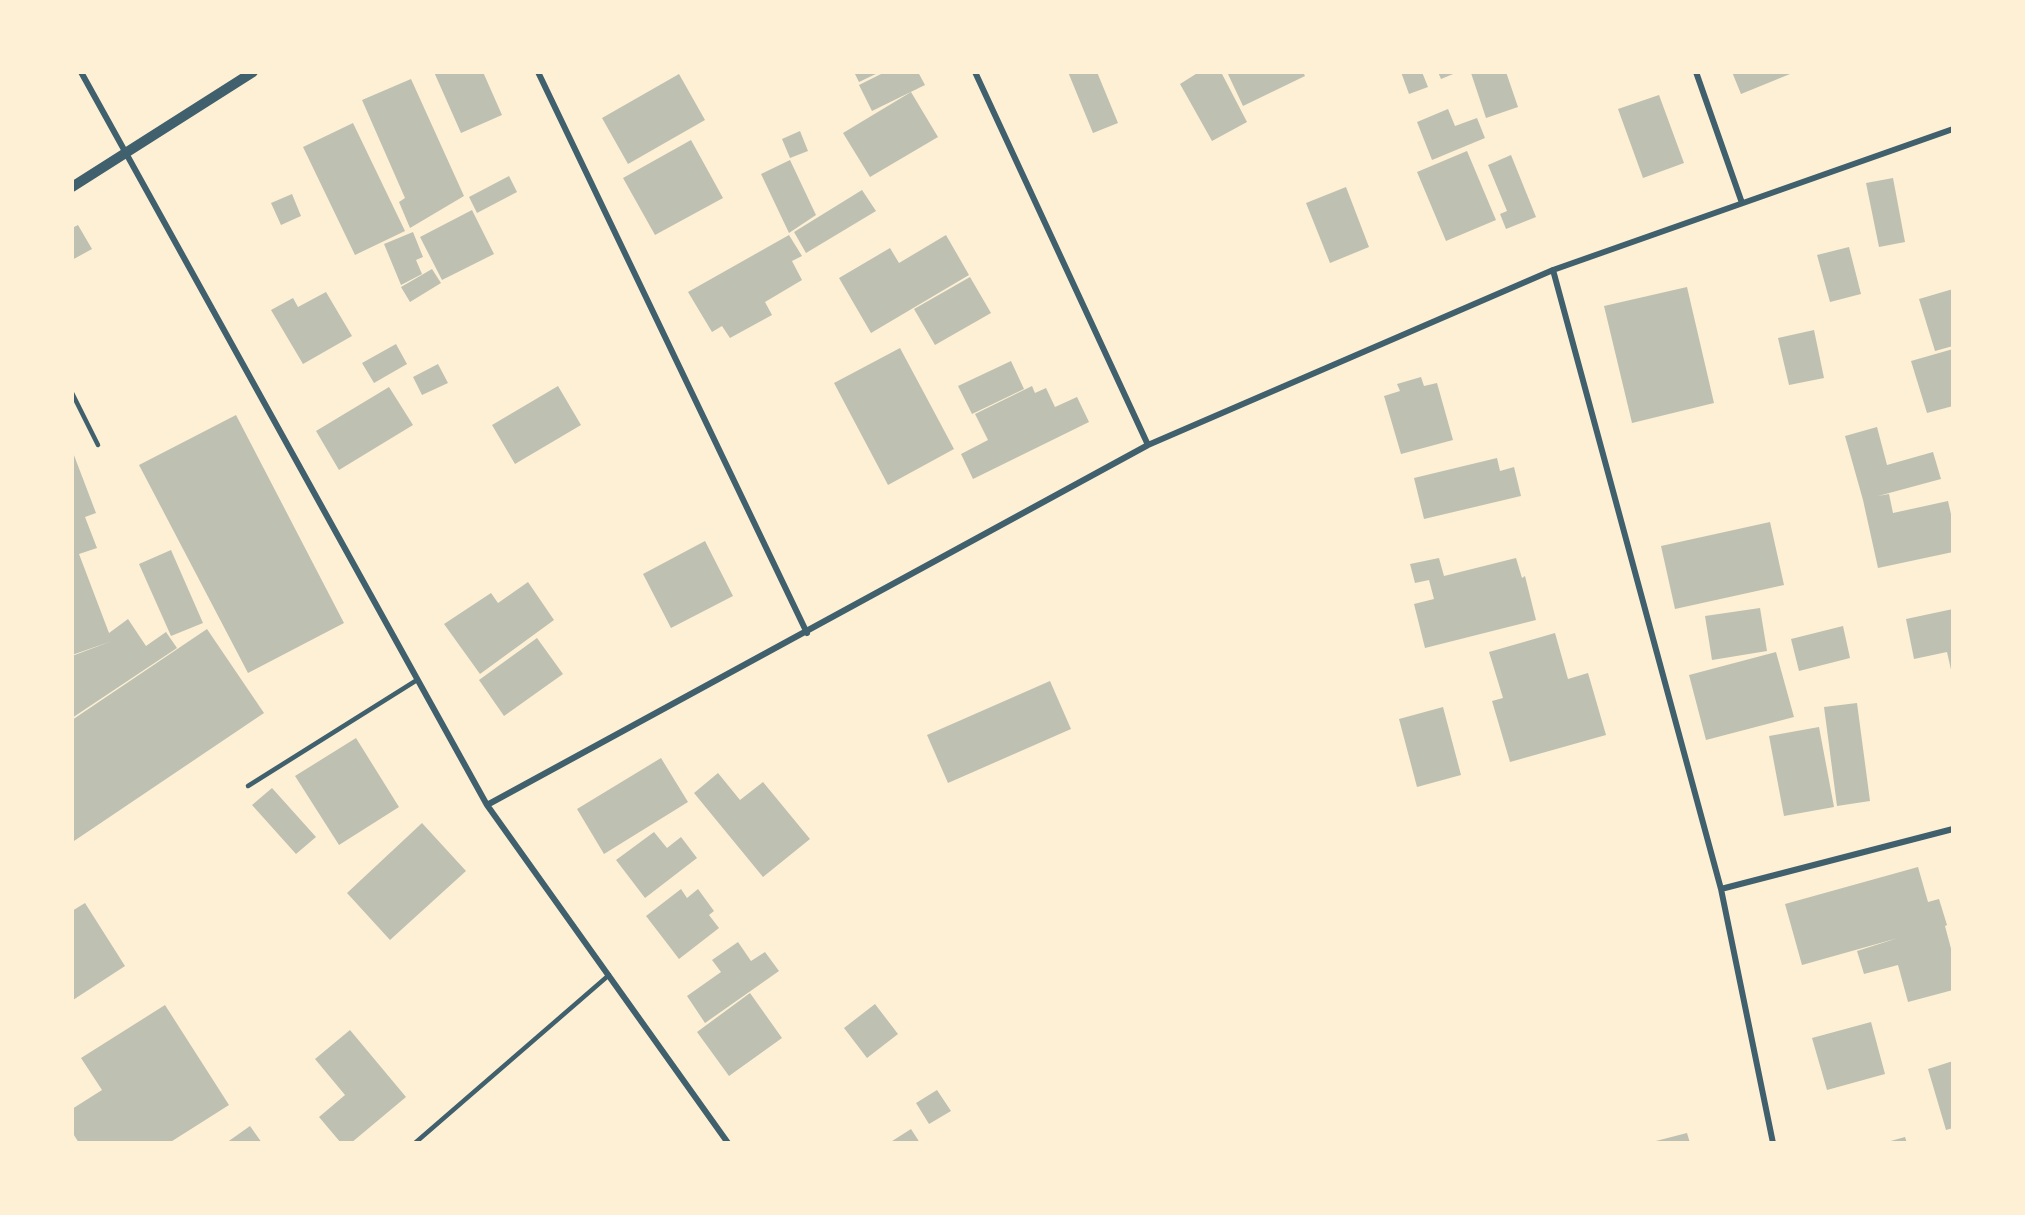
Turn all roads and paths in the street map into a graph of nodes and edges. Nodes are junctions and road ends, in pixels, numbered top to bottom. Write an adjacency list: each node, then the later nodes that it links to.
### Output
1 (81, 72): 7 (street)
2 (253, 72): 7 (street)
3 (538, 72): 14 (street)
4 (975, 72): 13 (street)
5 (1696, 72): 9 (street)
6 (1953, 129): 9 (street)
7 (125, 153): 8 (street); 15 (street)
8 (72, 187)
9 (1742, 202): 10 (street)
10 (1553, 270): 13 (street); 19 (street)
11 (72, 393): 12 (lane)
12 (98, 444)
13 (1148, 446): 14 (street)
14 (807, 633): 17 (street)
15 (417, 680): 16 (lane); 17 (street)
16 (248, 786)
17 (487, 805): 20 (street)
18 (1953, 829): 19 (street)
19 (1721, 890): 23 (street)
20 (609, 975): 21 (lane); 22 (street)
21 (414, 1143)
22 (728, 1143)
23 (1773, 1143)

